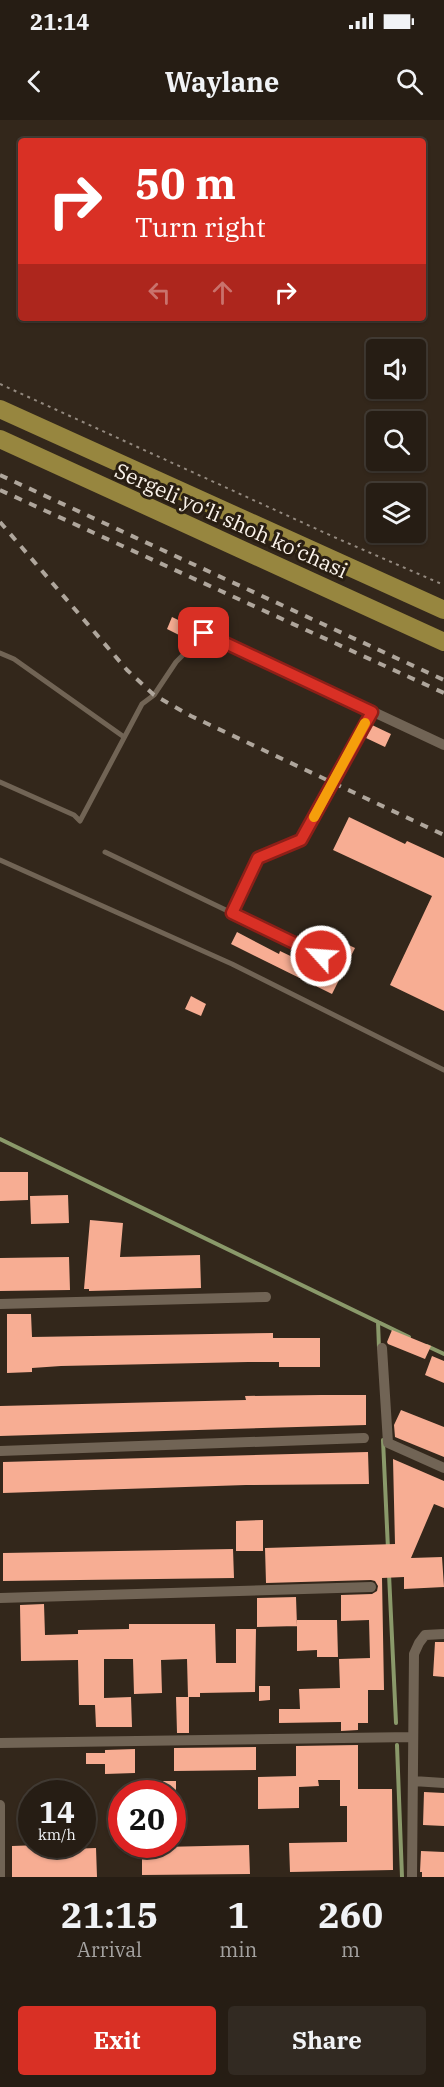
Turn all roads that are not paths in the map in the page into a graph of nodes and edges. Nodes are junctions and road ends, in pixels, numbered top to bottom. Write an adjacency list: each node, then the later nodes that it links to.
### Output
1 (0, 409): 3 (main road, Sergeli yo‘li shoh ko‘chasi)
2 (0, 440): 5 (main road, Sergeli yo‘li shoh ko‘chasi)
3 (444, 610)
4 (204, 633): 7 (street); 8 (lane)
5 (444, 642)
6 (0, 653): 8 (lane)
7 (372, 712): 9 (street); 13 (lane)
8 (124, 737): 10 (lane)
9 (444, 745)
10 (0, 783)
11 (105, 852): 13 (lane)
12 (0, 860): 15 (lane)
13 (232, 913): 14 (lane)
14 (321, 956)
15 (444, 1070)
16 (266, 1297): 17 (street)
17 (0, 1304)
18 (382, 1348): 21 (street)
19 (363, 1438): 20 (street)
20 (0, 1451)
21 (444, 1468)
22 (371, 1587): 23 (street)
23 (0, 1599)
24 (444, 1634): 25 (street)
25 (413, 1737): 26 (street); 27 (street)
26 (0, 1743)
27 (413, 1781): 28 (street); 31 (street)
28 (444, 1783)
29 (0, 1805): 30 (street)
30 (0, 1877)
31 (412, 1877)

